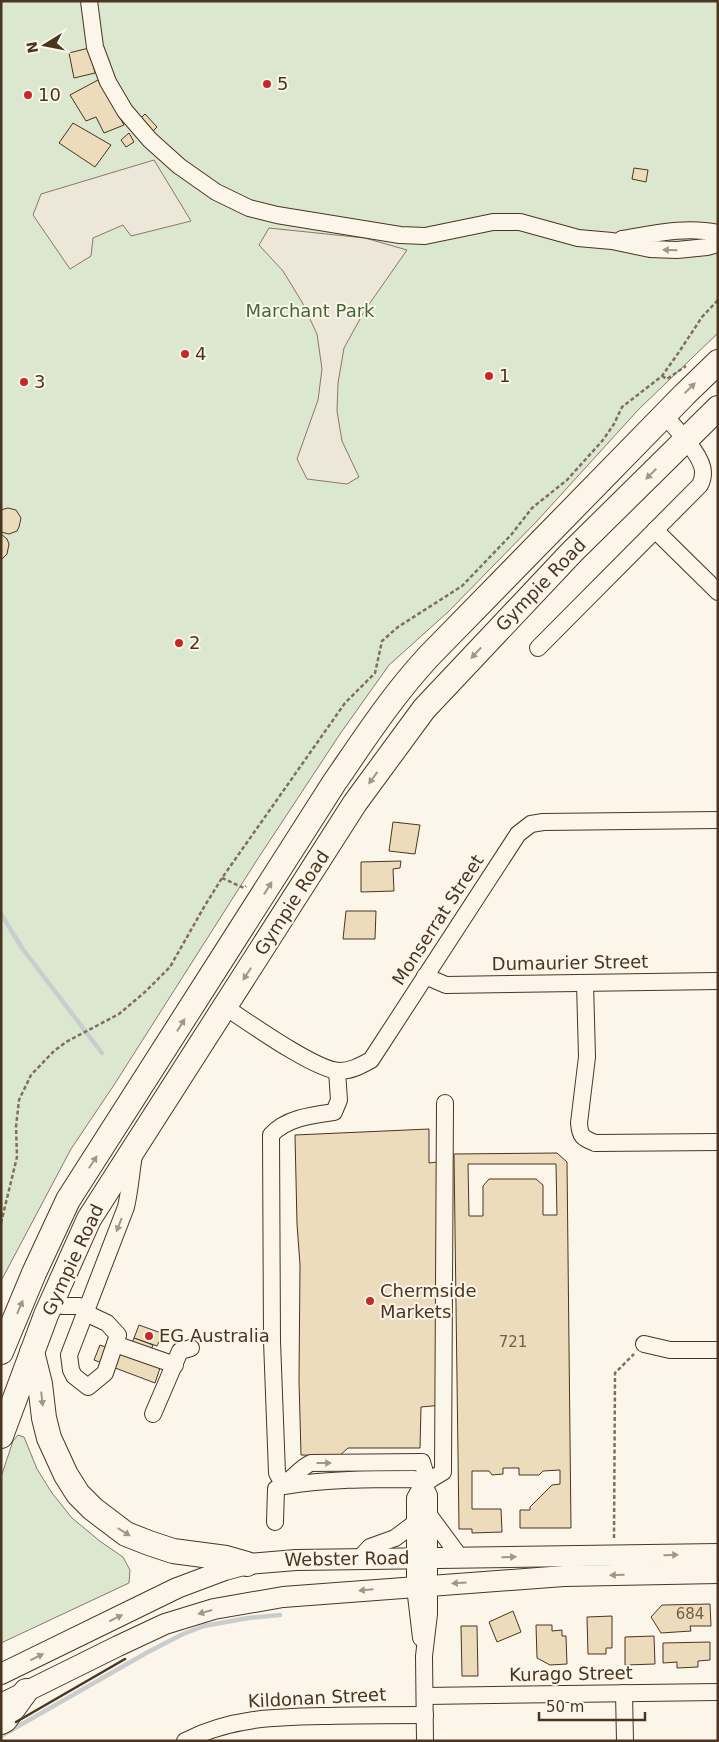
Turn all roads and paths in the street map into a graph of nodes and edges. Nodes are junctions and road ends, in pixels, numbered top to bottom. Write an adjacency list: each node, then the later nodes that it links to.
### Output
1 (89, 1): 3 (street)
2 (718, 232): 3 (street)
3 (612, 241): 4 (street, one-way to 3)
4 (718, 244)
5 (690, 362): 7 (path)
6 (718, 362): 9 (highway, Gympie Road, one-way to 6)
7 (662, 376)
8 (718, 408): 10 (highway, Gympie Road)
9 (664, 415): 10 (street); 33 (highway, Gympie Road, one-way to 9)
10 (686, 440): 11 (street); 20 (highway, Gympie Road, one-way to 20)
11 (655, 530): 12 (street); 13 (street)
12 (718, 592)
13 (538, 648)
14 (718, 820): 17 (street, Monserrat Street)
15 (222, 878): 16 (path)
16 (249, 882)
17 (425, 976): 19 (street, Dumaurier Street); 22 (street, Monserrat Street)
18 (718, 981): 19 (street, Dumaurier Street)
19 (585, 983): 24 (street)
20 (225, 1008): 22 (street); 25 (highway, Gympie Road)
21 (97, 1025): 26 (path)
22 (337, 1071): 39 (street)
23 (445, 1103): 38 (street)
24 (718, 1142)
25 (137, 1144): 27 (highway, Gympie Road); 28 (street, one-way to 28)
26 (1, 1223)
27 (52, 1302): 28 (street); 34 (highway, Gympie Road)
28 (86, 1312): 29 (street); 29 (street)
29 (115, 1344): 35 (street)
30 (644, 1344): 32 (street); 43 (path)
31 (191, 1348): 35 (street)
32 (718, 1350)
33 (1, 1352)
34 (32, 1352): 37 (highway, Gympie Road); 47 (highway, one-way to 47)
35 (175, 1365): 36 (street)
36 (153, 1414)
37 (1, 1436)
38 (427, 1482): 39 (street); 40 (street)
39 (284, 1486): 41 (street)
40 (422, 1519): 44 (street); 45 (street); 46 (street)
41 (275, 1522)
42 (718, 1554): 43 (main road, Webster Road, one-way to 42)
43 (614, 1555): 44 (main road, Webster Road, one-way to 43)
44 (460, 1557): 46 (main road, Webster Road)
45 (359, 1558): 46 (main road, Webster Road); 47 (main road, Webster Road)
46 (422, 1558): 49 (street)
47 (247, 1564): 50 (main road, Webster Road, one-way to 47)
48 (718, 1573): 49 (main road, Webster Road, one-way to 49)
49 (422, 1587): 51 (main road, Webster Road, one-way to 51); 54 (street)
50 (1, 1674)
51 (26, 1691): 55 (main road, Webster Road); 57 (highway)
52 (718, 1692): 53 (street, Kurago Street)
53 (624, 1693): 54 (street, Kurago Street); 60 (street)
54 (425, 1696): 56 (street)
55 (1, 1704)
56 (425, 1715): 58 (street, Kildonan Street); 59 (street)
57 (1, 1722)
58 (185, 1741)
59 (425, 1741)
60 (625, 1741)

